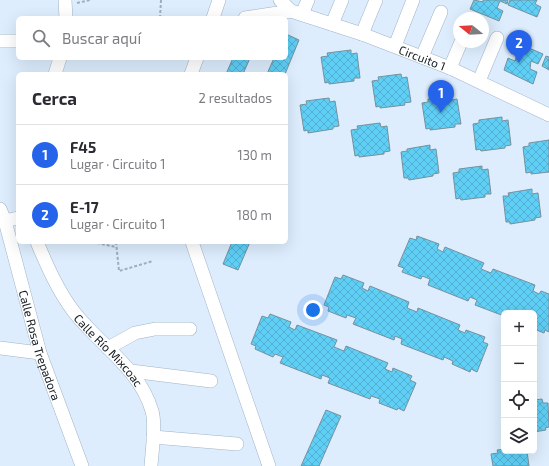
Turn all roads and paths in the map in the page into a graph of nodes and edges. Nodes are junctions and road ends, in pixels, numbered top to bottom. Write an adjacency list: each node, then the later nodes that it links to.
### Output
1 (65, 0): 11 (street)
2 (161, 0): 12 (path)
3 (219, 0): 13 (street)
4 (280, 0): 10 (street, Circuito 1)
5 (308, 0): 10 (street)
6 (342, 0): 15 (street)
7 (376, 0): 16 (street)
8 (413, 0): 20 (street)
9 (441, 12): 22 (street)
10 (296, 13): 14 (street, Circuito 1); 15 (street, Circuito 1)
11 (66, 16)
12 (160, 16)
13 (213, 16)
14 (265, 16)
15 (332, 24): 16 (street, Circuito 1)
16 (362, 34): 20 (street, Circuito 1)
17 (497, 38): 28 (street)
18 (0, 41): 19 (street)
19 (16, 41)
20 (395, 46): 22 (street, Circuito 1)
21 (458, 48): 25 (street)
22 (422, 57): 25 (street, Circuito 1)
23 (59, 60): 26 (street)
24 (196, 60): 27 (street)
25 (450, 68): 28 (street, Circuito 1)
26 (56, 72)
27 (193, 72)
28 (479, 81): 29 (street, Circuito 1)
29 (549, 115)
30 (2, 215): 31 (street); 40 (street, Calle Rosa Trepadora)
31 (16, 218)
32 (38, 244): 39 (street, Calle Río Mixcoac)
33 (102, 244): 35 (path)
34 (193, 244): 47 (street)
35 (116, 247): 36 (path)
36 (154, 261)
37 (190, 329): 39 (street)
38 (0, 348): 40 (street)
39 (108, 348): 41 (street, Calle Río Mixcoac)
40 (40, 353): 45 (street, Calle Rosa Trepadora)
41 (131, 371): 42 (street); 43 (street, Calle Río Mixcoac)
42 (211, 381)
43 (153, 437): 44 (street); 46 (street, Calle Río Mixcoac)
44 (237, 444)
45 (82, 466)
46 (151, 466)
47 (269, 466)

